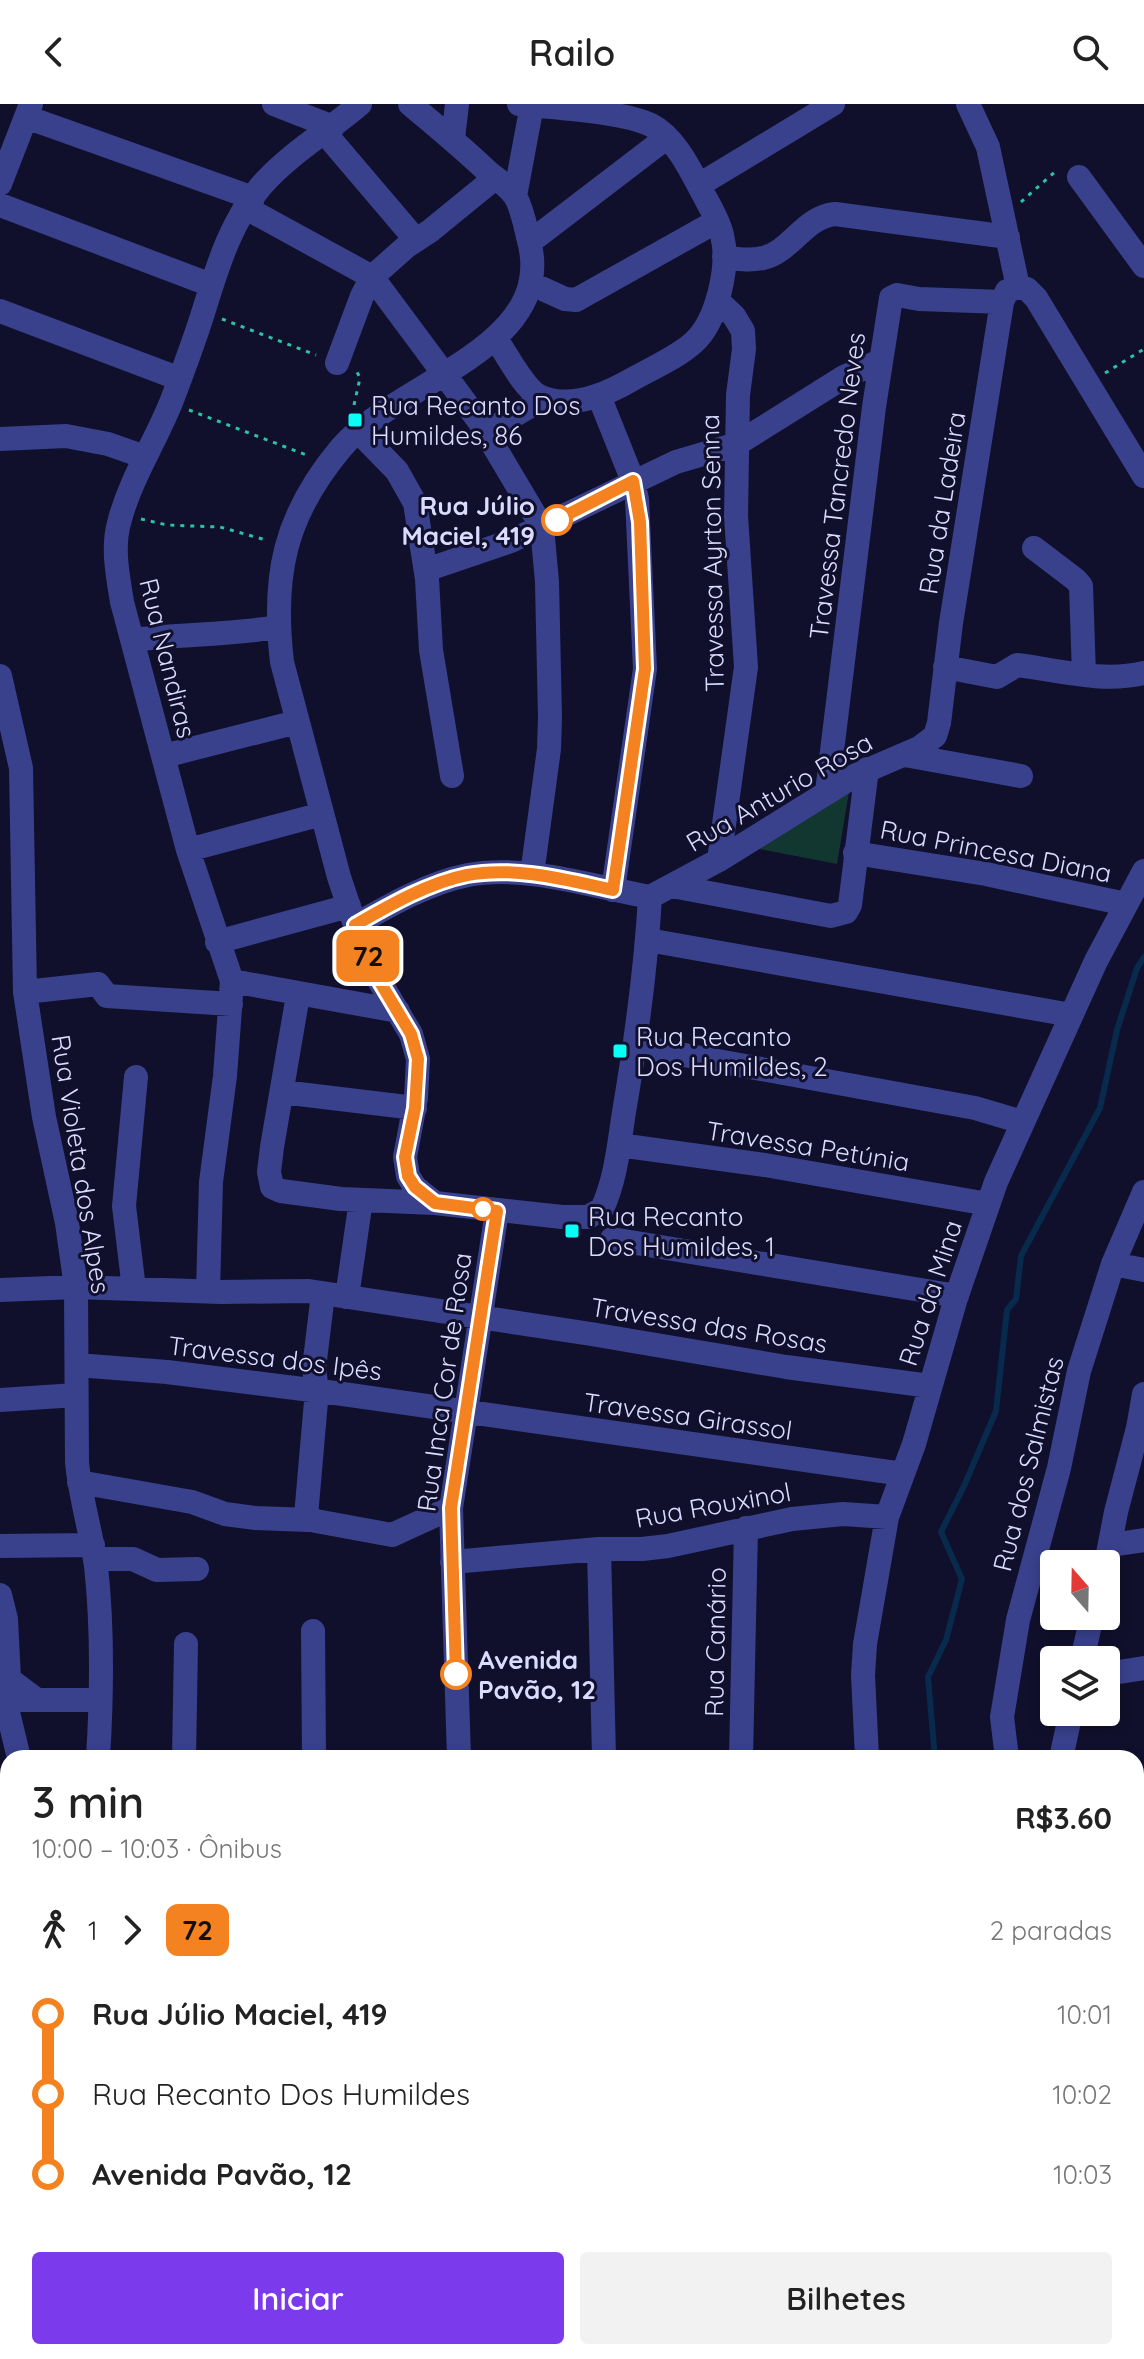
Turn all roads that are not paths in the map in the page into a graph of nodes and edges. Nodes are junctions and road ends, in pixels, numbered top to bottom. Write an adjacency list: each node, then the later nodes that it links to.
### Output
1 (274, 104): 10 (street)
2 (360, 104): 10 (street, Rua Nandiras)
3 (410, 104): 11 (street)
4 (457, 104): 11 (street)
5 (833, 104): 16 (street)
6 (968, 104): 21 (street)
7 (539, 105): 9 (street); 17 (street)
8 (29, 110): 12 (street); 18 (street)
9 (654, 122): 16 (street); 23 (street)
10 (329, 130): 18 (street, Rua Nandiras); 22 (street)
11 (453, 139): 14 (street)
12 (5, 159): 15 (street)
13 (1079, 177): 25 (street)
14 (495, 178): 17 (street); 22 (street)
15 (0, 184)
16 (699, 185): 20 (street)
17 (515, 196): 23 (street)
18 (249, 203): 26 (street); 28 (street, Rua Nandiras)
19 (0, 205): 28 (street)
20 (717, 221): 24 (street); 27 (street)
21 (1006, 227): 24 (street); 29 (street)
22 (416, 240): 26 (street)
23 (530, 242): 27 (street)
24 (724, 257): 30 (street)
25 (1144, 266)
26 (372, 277): 34 (street); 35 (street)
27 (532, 284): 32 (street)
28 (211, 285): 36 (street, Rua Nandiras)
29 (1010, 294): 33 (street, Travessa Tancredo Neves); 44 (street); 51 (street, Rua da Ladeira)
30 (718, 301): 37 (street); 41 (street, Travessa Ayrton Senna)
31 (0, 311): 36 (street)
32 (496, 339): 35 (street); 38 (street)
33 (880, 361): 41 (street); 62 (street, Travessa Tancredo Neves)
34 (337, 363)
35 (445, 372): 39 (street); 42 (street)
36 (180, 379): 43 (street, Rua Nandiras)
37 (599, 396): 38 (street); 45 (street)
38 (544, 398): 39 (street)
39 (486, 432): 46 (street)
40 (0, 439): 43 (street)
41 (737, 444): 45 (street); 66 (street, Travessa Ayrton Senna)
42 (343, 447): 48 (street); 49 (street)
43 (145, 457): 50 (street, Rua Nandiras)
44 (1144, 476)
45 (633, 481): 46 (street); 69 (street)
46 (542, 527): 48 (street); 67 (street)
47 (1034, 548): 53 (street)
48 (426, 570): 60 (street)
49 (278, 627): 50 (street); 55 (street)
50 (133, 640): 58 (street, Rua Nandiras)
51 (945, 667): 53 (street); 56 (street, Rua da Ladeira)
52 (1144, 673): 53 (street)
53 (1084, 675)
54 (0, 676): 75 (street, Rua Violeta dos Alpes)
55 (297, 722): 58 (street); 63 (street)
56 (935, 736): 57 (street, Rua Anturio Rosa)
57 (905, 755): 59 (street, Rua Anturio Rosa); 61 (street)
58 (164, 756): 64 (street, Rua Nandiras)
59 (867, 769): 62 (street, Rua Anturio Rosa); 65 (street)
60 (452, 776)
61 (1021, 776)
62 (827, 792): 66 (street, Rua Anturio Rosa)
63 (322, 814): 64 (street); 72 (street)
64 (188, 850): 74 (street, Rua Nandiras)
65 (855, 853): 70 (street); 71 (street, Rua Princesa Diana)
66 (719, 860): 70 (street, Rua Anturio Rosa)
67 (533, 867)
68 (1144, 871): 71 (street, Rua da Mina)
69 (613, 890): 70 (street); 72 (street)
70 (661, 891): 73 (street)
71 (1126, 904): 79 (street, Rua da Mina)
72 (352, 915): 74 (street); 78 (street)
73 (648, 940): 79 (street); 80 (street)
74 (217, 942): 76 (street, Rua Nandiras)
75 (25, 992): 76 (street); 94 (street, Rua Violeta dos Alpes)
76 (231, 992): 77 (street); 97 (street, Rua Nandiras)
77 (298, 995): 78 (street); 82 (street)
78 (398, 1011): 83 (street)
79 (1071, 1015): 84 (street, Rua da Mina)
80 (635, 1046): 84 (street); 85 (street)
81 (136, 1077): 95 (street)
82 (282, 1092): 83 (street); 87 (street)
83 (415, 1108): 88 (street)
84 (1022, 1122): 89 (street, Rua da Mina)
85 (619, 1145): 89 (street, Travessa Petúnia); 90 (street)
86 (1144, 1192): 92 (street, Rua dos Salmistas)
87 (361, 1200): 88 (street); 98 (street)
88 (435, 1203): 90 (street)
89 (988, 1204): 99 (street, Rua da Mina)
90 (497, 1211): 100 (street, Rua Inca Cor de Rosa)
91 (612, 1239): 99 (street)
92 (1113, 1264): 93 (street); 140 (street, Rua dos Salmistas)
93 (1144, 1270)
94 (76, 1287): 95 (street, Travessa das Rosas); 96 (street, Travessa das Rosas); 101 (street, Rua Violeta dos Alpes)
95 (134, 1289): 97 (street, Travessa das Rosas)
96 (0, 1290)
97 (208, 1291): 98 (street, Travessa das Rosas)
98 (335, 1295): 100 (street, Travessa das Rosas); 103 (street)
99 (957, 1296): 102 (street, Rua da Mina)
100 (480, 1318): 102 (street, Travessa das Rosas); 107 (street, Rua Inca Cor de Rosa)
101 (77, 1365): 103 (street, Travessa dos Ipês); 104 (street, Rua Violeta dos Alpes)
102 (930, 1386): 108 (street, Rua da Mina)
103 (317, 1390): 107 (street, Travessa dos Ipês); 111 (street)
104 (76, 1395): 105 (street); 109 (street, Rua Violeta dos Alpes)
105 (0, 1400)
106 (1143, 1404): 117 (street)
107 (465, 1413): 108 (street, Travessa Girassol); 110 (street, Rua Inca Cor de Rosa)
108 (903, 1474): 112 (street, Rua da Mina)
109 (79, 1482): 111 (street); 119 (street, Rua Violeta dos Alpes)
110 (451, 1508): 111 (street); 120 (street, Rua Inca Cor de Rosa)
111 (307, 1515)
112 (887, 1517): 113 (street, Rua Rouxinol); 139 (street, Rua da Mina)
113 (746, 1528): 116 (street, Rua Rouxinol); 138 (street, Rua Canário)
114 (1144, 1540): 118 (street)
115 (0, 1546): 119 (street)
116 (599, 1549): 120 (street, Rua Rouxinol); 137 (street)
117 (1109, 1550)
118 (1118, 1550)
119 (94, 1552): 121 (street); 130 (street, Rua Violeta dos Alpes)
120 (452, 1562): 136 (street, Rua Inca Cor de Rosa)
121 (197, 1569)
122 (2, 1612): 125 (street)
123 (313, 1631): 135 (street)
124 (186, 1644): 134 (street)
125 (5, 1662): 129 (street)
126 (1144, 1668): 127 (street)
127 (1120, 1672)
128 (2, 1696): 129 (street); 132 (street)
129 (37, 1700): 130 (street)
130 (100, 1700): 133 (street, Rua Violeta dos Alpes)
131 (1068, 1726): 141 (street)
132 (17, 1750)
133 (98, 1750)
134 (184, 1750)
135 (314, 1750)
136 (459, 1750)
137 (604, 1750)
138 (741, 1750)
139 (867, 1750)
140 (1006, 1750)
141 (1063, 1750)

